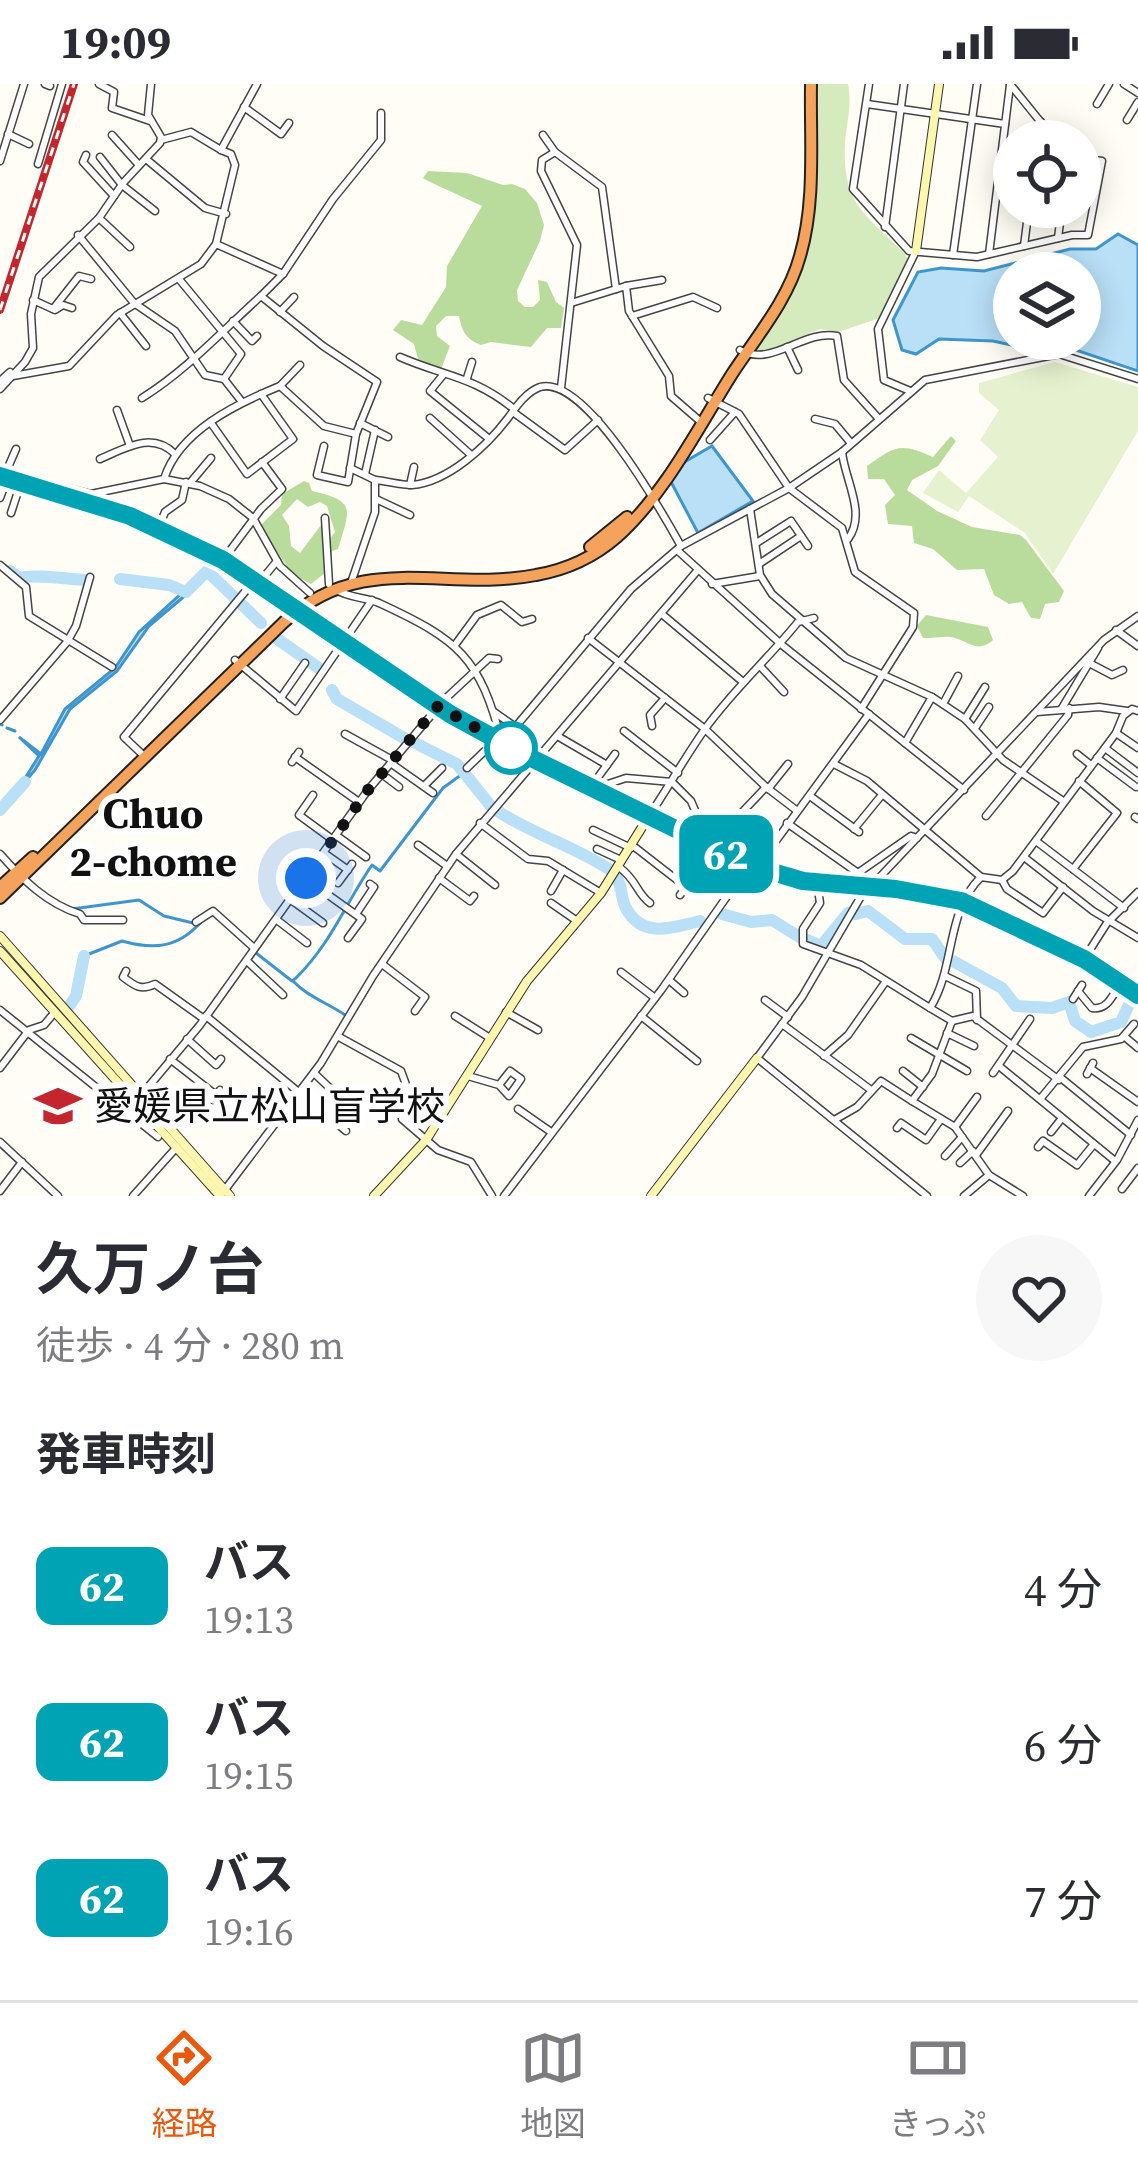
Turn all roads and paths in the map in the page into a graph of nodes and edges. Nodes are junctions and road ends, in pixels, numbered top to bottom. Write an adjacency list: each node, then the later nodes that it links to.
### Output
1 (24, 84): 30 (street)
2 (62, 84): 41 (street)
3 (99, 84): 26 (street)
4 (151, 84): 26 (street)
5 (257, 84): 18 (street)
6 (808, 84): 82 (highway)
7 (868, 84): 16 (street)
8 (904, 84): 19 (street)
9 (939, 84): 21 (street)
10 (977, 84): 22 (street)
11 (1010, 84): 23 (street); 24 (street)
12 (1108, 84): 17 (street)
13 (1124, 84): 14 (street)
14 (1138, 93)
15 (1138, 102): 25 (street)
16 (866, 104): 19 (street); 48 (street)
17 (1096, 104)
18 (244, 107): 28 (street); 35 (street)
19 (900, 109): 21 (street); 48 (street)
20 (381, 113): 60 (street)
21 (935, 113): 22 (street); 57 (street)
22 (973, 119): 27 (street); 59 (street)
23 (1006, 120)
24 (1039, 120)
25 (1127, 120)
26 (151, 122): 29 (street); 33 (street)
27 (993, 122)
28 (290, 123)
29 (143, 133)
30 (8, 134): 34 (street); 39 (street)
31 (112, 135): 40 (street)
32 (543, 135): 36 (street)
33 (161, 140): 35 (street); 40 (street)
34 (29, 144)
35 (221, 150): 45 (street)
36 (555, 152): 65 (street); 70 (street)
37 (86, 155): 43 (street)
38 (100, 158): 42 (street)
39 (0, 160)
40 (142, 162): 42 (street); 45 (street)
41 (38, 164)
42 (122, 184): 43 (street); 44 (street)
43 (114, 196): 46 (street)
44 (155, 211)
45 (226, 214): 54 (street)
46 (99, 218): 52 (street); 56 (street)
47 (993, 223): 58 (street)
48 (885, 227): 57 (street)
49 (1026, 228): 55 (street)
50 (1059, 228): 53 (street)
51 (1092, 228): 53 (street)
52 (78, 235): 68 (street); 69 (street)
53 (1058, 238): 55 (street)
54 (216, 244): 60 (street); 61 (street)
55 (1024, 246): 58 (street)
56 (130, 248)
57 (916, 251): 59 (street); 96 (street)
58 (989, 254): 59 (street)
59 (953, 255)
60 (283, 274): 66 (street)
61 (178, 278): 69 (street); 78 (street)
62 (91, 279): 72 (street)
63 (662, 280): 64 (street)
64 (626, 286): 65 (street); 76 (street)
65 (616, 289): 70 (street)
66 (261, 296): 74 (street); 77 (street)
67 (294, 297): 74 (street)
68 (33, 300): 72 (street); 89 (street)
69 (134, 303): 75 (street); 84 (street)
70 (571, 303): 95 (street)
71 (717, 308): 76 (street)
72 (54, 309): 73 (street)
73 (69, 312)
74 (279, 312): 110 (street)
75 (120, 313): 80 (street); 89 (street)
76 (632, 316): 108 (street)
77 (233, 321): 78 (street); 79 (street)
78 (223, 331): 84 (street); 91 (street)
79 (257, 336)
80 (146, 346)
81 (787, 347): 82 (street); 87 (street); 106 (street)
82 (743, 352): 99 (highway)
83 (400, 357): 88 (street)
84 (191, 360): 91 (street); 98 (street)
85 (472, 362): 90 (street)
86 (300, 365): 94 (street)
87 (798, 370)
88 (442, 375): 90 (street); 114 (street)
89 (13, 376): 93 (street)
90 (467, 378): 102 (street)
91 (224, 379): 100 (street)
92 (1138, 379): 96 (street)
93 (0, 385)
94 (280, 386): 97 (street); 112 (street)
95 (561, 388): 102 (street); 107 (street)
96 (910, 392): 106 (street)
97 (261, 394): 100 (street); 125 (street)
98 (142, 398)
99 (711, 400): 103 (street); 108 (highway)
100 (242, 402): 109 (street)
101 (117, 410): 117 (street)
102 (513, 410): 107 (street); 114 (street)
103 (735, 412): 115 (street); 135 (street)
104 (430, 418): 122 (street)
105 (815, 419): 116 (street)
106 (879, 419): 116 (street)
107 (598, 420): 136 (street)
108 (698, 421): 136 (highway)
109 (211, 423): 121 (street); 125 (street)
110 (360, 423): 111 (street); 112 (street)
111 (375, 430): 113 (street); 129 (street)
112 (356, 434): 127 (street)
113 (388, 437)
114 (488, 438): 122 (street)
115 (710, 440)
116 (851, 443): 120 (street)
117 (130, 446): 121 (street); 124 (street)
118 (324, 446): 127 (street)
119 (16, 449): 128 (street)
120 (842, 452): 135 (street); 146 (street)
121 (175, 454): 130 (street)
122 (470, 454): 134 (street)
123 (211, 458): 133 (street)
124 (100, 459)
125 (262, 462): 142 (street)
126 (414, 467): 134 (street)
127 (350, 468): 129 (street)
128 (3, 474): 130 (street); 132 (street); 137 (street)
129 (365, 474): 131 (street)
130 (164, 479): 133 (street)
131 (376, 480): 134 (street); 138 (street)
132 (21, 482): 140 (street); 144 (street)
133 (188, 483): 142 (street); 144 (street)
134 (410, 485)
135 (789, 488): 139 (street); 146 (street)
136 (650, 492): 149 (street); 157 (highway)
137 (0, 499)
138 (375, 499): 141 (street); 157 (street)
139 (749, 509): 147 (street); 149 (street)
140 (11, 513)
141 (410, 515)
142 (253, 518): 150 (street); 151 (street)
143 (325, 518): 160 (street)
144 (158, 529): 150 (street)
145 (801, 536): 147 (street); 148 (street); 152 (street)
146 (846, 541): 189 (street)
147 (757, 543): 152 (street)
148 (808, 546)
149 (679, 548): 154 (street); 170 (street)
150 (223, 560): 158 (street)
151 (277, 561): 158 (street); 161 (street)
152 (759, 564): 155 (street)
153 (0, 565): 171 (street)
154 (697, 571): 159 (street); 164 (street)
155 (760, 576): 159 (street); 168 (street)
156 (90, 577): 171 (street)
157 (352, 579): 160 (highway)
158 (256, 583): 163 (street); 221 (street)
159 (712, 584): 174 (street)
160 (332, 586): 161 (highway); 162 (street); 163 (highway)
161 (310, 593): 163 (highway)
162 (372, 601): 172 (street); 173 (street)
163 (293, 609): 172 (street); 180 (highway)
164 (662, 615): 181 (street); 190 (street)
165 (1138, 616): 169 (street)
166 (814, 618): 168 (street)
167 (532, 619): 173 (street)
168 (802, 619): 174 (street); 189 (street)
169 (1114, 629): 175 (street); 176 (street)
170 (588, 638): 181 (street); 207 (street)
171 (67, 641): 177 (street); 206 (street)
172 (342, 643): 195 (street); 197 (street)
173 (455, 645): 186 (street)
174 (782, 645): 183 (street); 200 (street)
175 (1099, 645): 182 (street); 204 (street)
176 (1138, 646)
177 (82, 650): 179 (street); 184 (street)
178 (498, 659): 186 (street)
179 (74, 661)
180 (237, 662): 195 (street); 221 (highway)
181 (621, 664): 194 (street); 214 (street)
182 (1091, 664): 187 (street); 199 (street)
183 (760, 666): 190 (street); 192 (street)
184 (112, 668)
185 (303, 669): 195 (street)
186 (475, 669): 197 (street); 203 (street)
187 (1123, 670)
188 (958, 676): 196 (street)
189 (882, 677): 193 (street); 200 (street)
190 (743, 682): 210 (street)
191 (985, 687): 205 (street)
192 (784, 692)
193 (932, 697): 196 (street); 216 (street)
194 (665, 698): 208 (street); 210 (street)
195 (280, 699)
196 (944, 704): 205 (street)
197 (438, 706): 215 (street); 226 (street)
198 (989, 707): 209 (street)
199 (1065, 708): 201 (street); 204 (street); 235 (street)
200 (865, 711): 216 (street); 229 (street)
201 (1127, 711): 202 (street); 213 (street)
202 (1138, 711)
203 (494, 712): 207 (street); 215 (street)
204 (1037, 712): 222 (street)
205 (964, 719): 209 (street)
206 (0, 720)
207 (514, 726): 215 (street)
208 (652, 726)
209 (975, 728): 222 (street)
210 (705, 729): 232 (street); 241 (street)
211 (624, 731): 232 (street)
212 (345, 734): 226 (street)
213 (1116, 734): 217 (street); 218 (street)
214 (559, 736): 224 (street); 227 (street)
215 (499, 742): 224 (street); 231 (street)
216 (905, 742): 243 (street)
217 (1105, 748): 225 (street); 233 (street)
218 (1138, 748)
219 (615, 754): 227 (street)
220 (1076, 754): 225 (street)
221 (142, 755): 278 (highway)
222 (997, 755): 235 (street); 243 (street)
223 (296, 757): 249 (street)
224 (537, 761): 242 (street); 256 (street)
225 (1094, 762): 236 (street); 240 (street)
226 (393, 763): 234 (street); 238 (street)
227 (608, 764): 242 (street)
228 (788, 764): 241 (street)
229 (834, 764): 245 (street); 246 (street)
230 (442, 768): 238 (street)
231 (466, 768)
232 (678, 773): 237 (street)
233 (1138, 773)
234 (382, 774): 239 (street); 249 (street)
235 (1020, 774): 248 (street); 253 (street)
236 (1078, 781): 248 (street); 274 (street)
237 (672, 782): 242 (street); 252 (street); 264 (street)
238 (424, 786): 244 (street)
239 (400, 787)
240 (1136, 787)
241 (767, 788): 250 (street); 264 (street)
242 (593, 789): 252 (street)
243 (964, 790): 258 (street)
244 (433, 793)
245 (810, 796): 246 (street); 250 (street)
246 (880, 796): 258 (street)
247 (314, 798): 254 (street)
248 (1063, 801): 261 (street)
249 (359, 802): 259 (street)
250 (796, 810): 255 (street)
251 (318, 812): 254 (street)
252 (649, 816): 263 (street); 264 (street)
253 (986, 816)
254 (310, 823): 259 (street)
255 (787, 823): 273 (street); 277 (street)
256 (480, 824): 268 (street); 275 (street)
257 (593, 830): 263 (street)
258 (926, 830): 260 (street); 279 (street)
259 (335, 838): 266 (street); 270 (street)
260 (917, 838): 277 (street); 289 (street)
261 (1035, 840): 269 (street); 274 (street)
262 (418, 844): 272 (street)
263 (631, 846): 271 (street); 276 (street)
264 (710, 846): 273 (street)
265 (597, 849): 271 (street)
266 (324, 853): 280 (street); 285 (street)
267 (0, 854): 278 (street)
268 (456, 854): 272 (street); 287 (street)
269 (1024, 856): 283 (street); 291 (street)
270 (366, 857)
271 (621, 864): 294 (street); 301 (street)
272 (447, 866): 281 (street)
273 (753, 867): 284 (street); 323 (street)
274 (1073, 869): 302 (street)
275 (562, 870): 292 (street); 294 (street)
276 (665, 871): 282 (street); 295 (street)
277 (858, 873): 288 (street)
278 (18, 875): 290 (highway); 297 (highway); 305 (street)
279 (981, 877): 283 (street); 299 (street)
280 (306, 878): 298 (street); 303 (street)
281 (439, 878): 296 (street); 319 (street)
282 (657, 880)
283 (1002, 880): 291 (street)
284 (817, 882): 288 (street); 316 (street)
285 (338, 883)
286 (370, 884): 303 (street)
287 (490, 884)
288 (852, 884): 289 (street)
289 (871, 886): 299 (street); 316 (street)
290 (0, 887)
291 (1063, 887): 306 (street)
292 (551, 890)
293 (1138, 892): 302 (street)
294 (601, 893): 307 (street)
295 (680, 895)
296 (473, 896)
297 (0, 898)
298 (290, 899): 304 (street); 309 (street)
299 (961, 901): 317 (street); 322 (street)
300 (551, 903): 307 (street)
301 (650, 904)
302 (1124, 908): 306 (street)
303 (356, 914): 311 (street)
304 (276, 919): 313 (street); 314 (street)
305 (123, 920)
306 (1112, 920): 312 (street); 317 (street)
307 (577, 921): 336 (street)
308 (196, 922): 314 (street)
309 (323, 923)
310 (0, 936): 380 (street)
311 (348, 938)
312 (1138, 938)
313 (307, 943)
314 (253, 947): 318 (street)
315 (0, 951): 335 (street)
316 (827, 954): 324 (street); 341 (street)
317 (1084, 959): 325 (street)
318 (245, 960): 328 (street); 339 (street)
319 (382, 964): 334 (street); 348 (street)
320 (126, 971): 339 (street)
321 (621, 972): 330 (street)
322 (945, 976): 332 (street); 342 (street)
323 (668, 980): 327 (street); 330 (street)
324 (886, 981): 332 (street); 358 (street)
325 (1120, 983): 326 (street); 329 (street)
326 (1078, 992)
327 (684, 993)
328 (284, 995)
329 (1138, 995)
330 (655, 998): 337 (street)
331 (765, 1000): 341 (street)
332 (930, 1008): 343 (street)
333 (0, 1010): 346 (street)
334 (415, 1011)
335 (55, 1012): 346 (street); 380 (street)
336 (506, 1012): 345 (street); 350 (street)
337 (641, 1016): 363 (street); 391 (street)
338 (460, 1017): 350 (street)
339 (205, 1018): 352 (street); 374 (street)
340 (1030, 1019): 354 (street)
341 (785, 1020): 358 (street); 360 (street)
342 (977, 1020): 343 (street); 354 (street)
343 (952, 1022): 347 (street)
344 (1134, 1024): 349 (street)
345 (538, 1030)
346 (28, 1033): 359 (street); 380 (street)
347 (947, 1033): 353 (street); 357 (street)
348 (339, 1036): 368 (street); 396 (street)
349 (1124, 1037): 356 (street); 370 (street)
350 (490, 1038): 369 (street)
351 (911, 1038): 357 (street)
352 (188, 1040): 361 (street); 362 (street)
353 (974, 1046)
354 (1012, 1046): 370 (street); 377 (street)
355 (0, 1048): 359 (street)
356 (1138, 1048)
357 (940, 1054): 367 (street); 372 (street)
358 (824, 1056): 373 (street)
359 (9, 1057): 364 (street)
360 (757, 1058): 386 (street); 416 (street)
361 (170, 1059): 375 (street); 380 (street)
362 (221, 1060)
363 (698, 1061)
364 (0, 1068)
365 (1090, 1068): 379 (street)
366 (903, 1071): 372 (street)
367 (967, 1071)
368 (314, 1072): 374 (street); 382 (street)
369 (468, 1076): 371 (street); 396 (street)
370 (1060, 1079): 377 (street); 393 (street)
371 (499, 1085)
372 (922, 1087): 378 (street)
373 (871, 1090): 378 (street); 386 (street)
374 (299, 1093): 390 (street); 410 (street)
375 (216, 1095)
376 (977, 1097): 388 (street)
377 (1041, 1098): 384 (street)
378 (912, 1101): 385 (street)
379 (1138, 1102)
380 (138, 1105): 394 (street); 400 (street); 410 (street)
381 (518, 1108): 391 (street)
382 (357, 1110)
383 (1008, 1112): 401 (street)
384 (1062, 1118): 392 (street); 398 (street)
385 (942, 1119): 388 (street); 389 (street)
386 (835, 1120): 417 (street)
387 (1137, 1124): 393 (street)
388 (955, 1127): 395 (street)
389 (897, 1128)
390 (346, 1131)
391 (551, 1132): 415 (street)
392 (1051, 1132)
393 (1131, 1135): 403 (street)
394 (158, 1137)
395 (962, 1137): 401 (street); 402 (street)
396 (426, 1140): 413 (street); 414 (street)
397 (0, 1142): 404 (street)
398 (1094, 1144): 399 (street); 403 (street)
399 (1038, 1147)
400 (176, 1148): 410 (street); 412 (street)
401 (974, 1153): 405 (street); 408 (street)
402 (945, 1156)
403 (1115, 1161): 407 (street)
404 (22, 1162): 409 (street); 411 (street)
405 (960, 1163)
406 (1138, 1168): 407 (street)
407 (1109, 1170): 420 (street)
408 (989, 1175): 418 (street); 419 (street)
409 (0, 1191)
410 (223, 1195)
411 (58, 1196)
412 (133, 1196)
413 (374, 1196)
414 (492, 1196)
415 (504, 1196)
416 (651, 1196)
417 (927, 1196)
418 (964, 1196)
419 (1023, 1196)
420 (1089, 1196)

